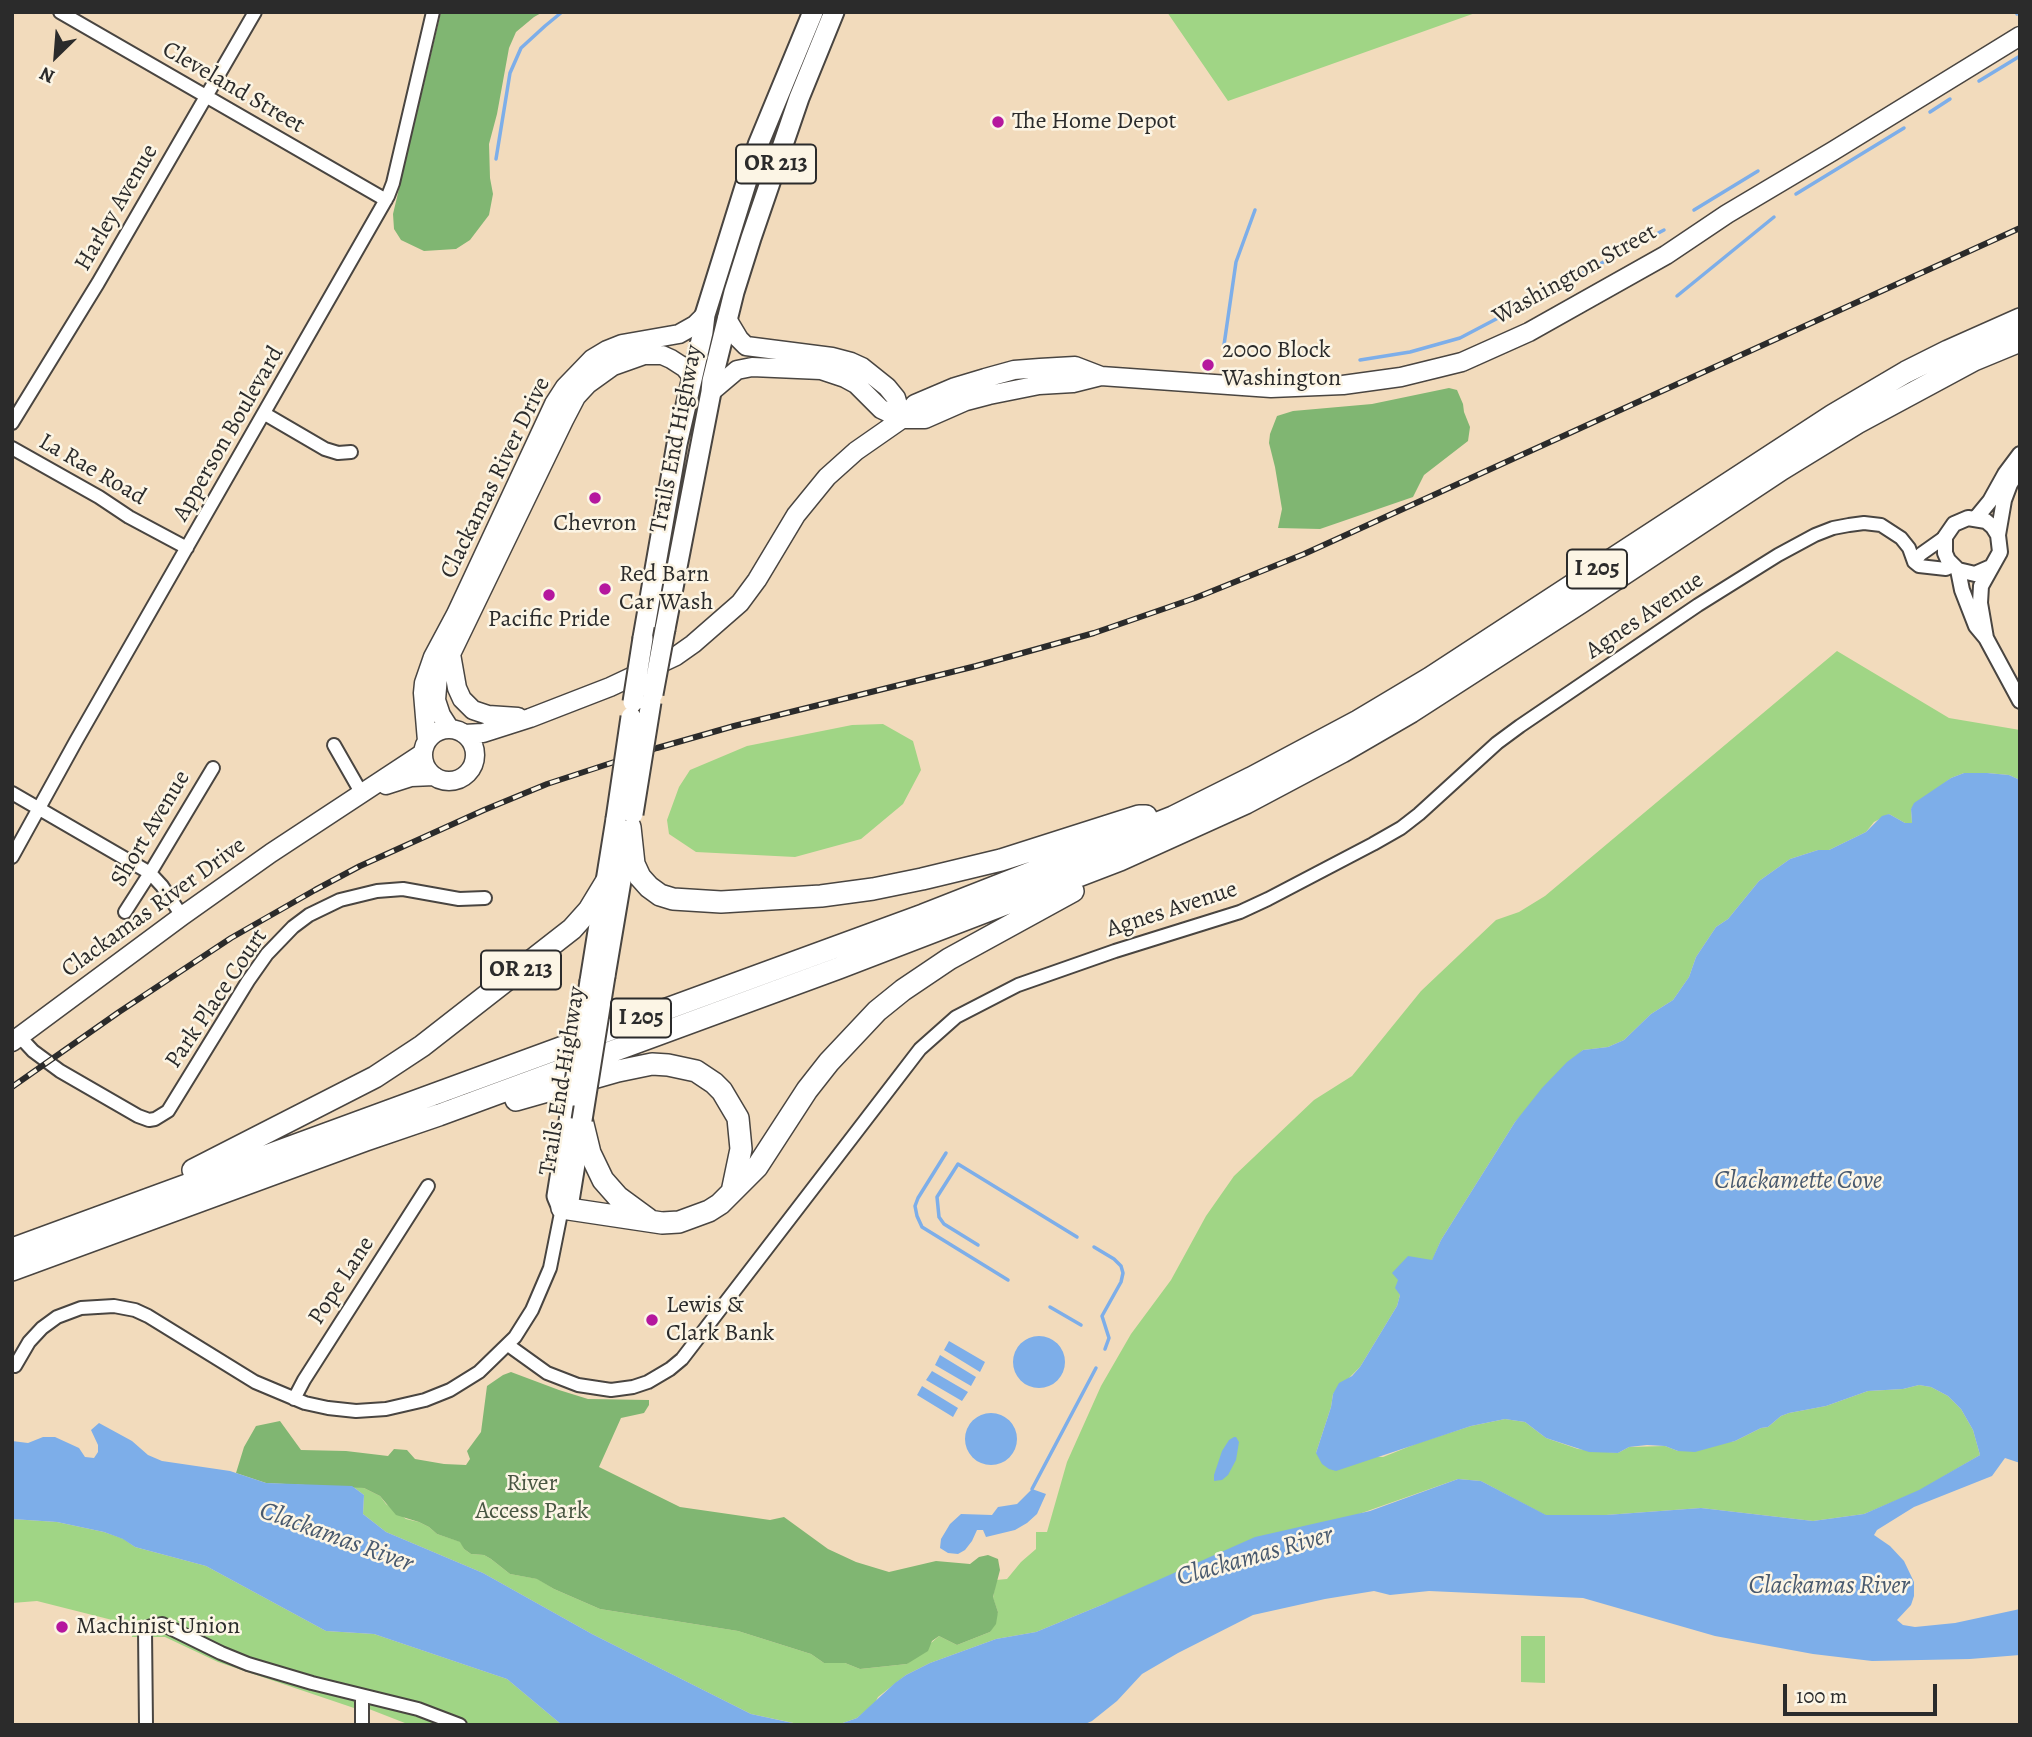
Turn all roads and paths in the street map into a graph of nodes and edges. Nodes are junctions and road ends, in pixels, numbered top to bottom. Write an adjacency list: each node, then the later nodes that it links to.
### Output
1 (60, 12): 7 (street, Cleveland Street)
2 (255, 12): 7 (street, Harley Avenue)
3 (433, 12): 8 (street, Apperson Boulevard)
4 (813, 12): 9 (highway, Trails End Highway / OR 213)
5 (834, 12): 10 (highway, Trails End Highway / OR 213)
6 (2020, 36): 16 (main road, Washington Street)
7 (205, 97): 8 (street, Cleveland Street); 17 (street, Harley Avenue)
8 (386, 200): 15 (street, Apperson Boulevard)
9 (705, 315): 13 (highway, Trails End Highway / OR 213); 36 (main road, Clackamas River Drive)
10 (727, 319): 14 (highway, Trails End Highway / OR 213); 16 (main road)
11 (2020, 319): 43 (highway, I 205)
12 (2020, 341): 45 (highway, I 205)
13 (692, 377): 30 (main road, Clackamas River Drive); 32 (highway, Trails End Highway / OR 213, bridge)
14 (711, 392): 16 (main road); 32 (highway, Trails End Highway / OR 213, bridge)
15 (265, 414): 19 (street); 25 (street, Apperson Boulevard)
16 (902, 419): 33 (main road, Washington Street)
17 (12, 423)
18 (12, 448): 25 (street, La Rae Road)
19 (351, 452)
20 (2020, 454): 22 (street)
21 (2020, 468): 23 (street)
22 (1976, 518): 23 (street); 24 (street)
23 (1998, 535): 27 (street)
24 (1945, 537): 26 (street); 28 (street)
25 (187, 548): 42 (street, Apperson Boulevard)
26 (1914, 562): 28 (street); 63 (street, Agnes Avenue)
27 (1991, 566): 28 (street); 29 (street)
28 (1956, 568): 29 (street)
29 (1986, 638): 31 (street)
30 (451, 654): 33 (main road); 34 (main road, Clackamas River Drive)
31 (2020, 701)
32 (642, 704): 44 (highway, Trails End Highway / OR 213, bridge)
33 (530, 718): 34 (main road, Washington Street); 37 (main road, Washington Street)
34 (457, 732): 36 (main road, Clackamas River Drive); 37 (main road, Clackamas River Drive)
35 (334, 745): 41 (street)
36 (425, 747): 39 (main road, Clackamas River Drive); 41 (main road, Clackamas River Drive)
37 (475, 755): 39 (main road, Clackamas River Drive)
38 (213, 768): 47 (street, Short Avenue)
39 (434, 776): 41 (main road, Clackamas River Drive)
40 (12, 793): 42 (street)
41 (362, 794): 51 (main road, Clackamas River Drive)
42 (39, 808): 46 (street, Apperson Boulevard); 47 (street)
43 (1172, 817): 44 (highway); 59 (highway, I 205)
44 (626, 820): 48 (highway, Trails End Highway / OR 213); 52 (highway, Trails End Highway / OR 213)
45 (1164, 841): 54 (highway, I 205); 57 (highway)
46 (12, 857)
47 (150, 873): 50 (street, Short Avenue); 51 (street)
48 (606, 882): 52 (highway, Trails End Highway); 59 (highway, OR 213)
49 (485, 898): 53 (street, Park Place Court)
50 (125, 912)
51 (182, 916): 53 (main road, Clackamas River Drive)
52 (597, 979): 55 (highway, Trails End Highway, bridge)
53 (16, 1039)
54 (439, 1115): 57 (highway); 62 (highway, I 205)
55 (575, 1122): 58 (highway, Trails End Highway); 60 (highway)
56 (428, 1186): 65 (street, Pope Lane)
57 (732, 1192): 60 (highway)
58 (562, 1208): 60 (highway); 63 (street)
59 (107, 1214): 61 (highway, I 205)
60 (650, 1221)
61 (12, 1249)
62 (12, 1270)
63 (508, 1345): 65 (street)
64 (15, 1366): 65 (street)
65 (294, 1399)
66 (362, 1696): 67 (street); 68 (street); 69 (street)
67 (146, 1725)
68 (362, 1725)
69 (460, 1725)

